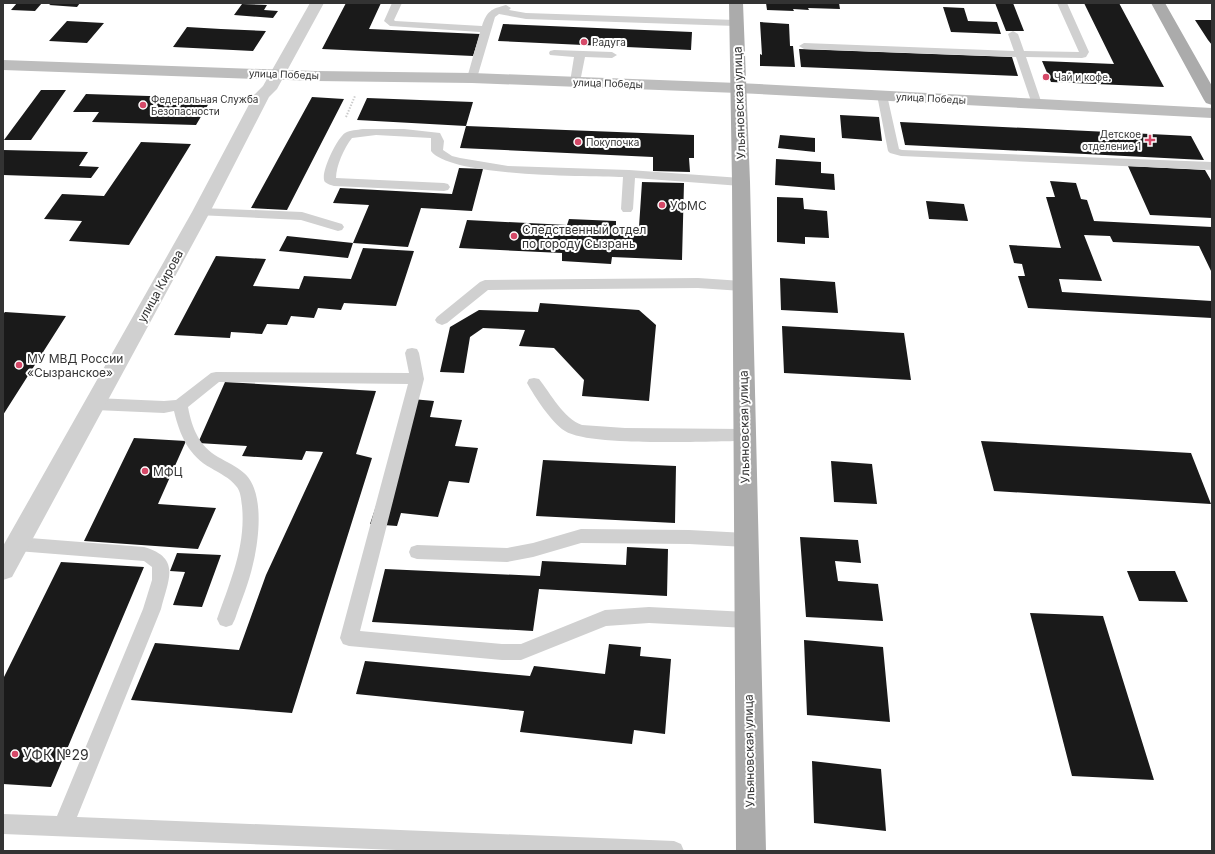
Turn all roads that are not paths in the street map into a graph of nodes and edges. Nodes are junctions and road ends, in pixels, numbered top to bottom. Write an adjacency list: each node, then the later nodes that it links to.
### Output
1 (317, 3): 17 (street, улица Кирова)
2 (397, 3): 9 (lane)
3 (510, 3): 7 (lane)
4 (736, 3): 8 (main road, Ульяновская улица)
5 (1062, 3): 14 (lane)
6 (1158, 3): 22 (main road)
7 (498, 11): 8 (lane); 9 (lane)
8 (736, 23): 20 (main road, Ульяновская улица)
9 (486, 29): 18 (lane)
10 (1013, 34): 14 (lane)
11 (804, 46): 14 (lane)
12 (554, 53): 13 (lane)
13 (580, 54): 15 (lane); 19 (lane)
14 (1020, 54): 23 (lane)
15 (612, 55)
16 (3, 65): 17 (main road, улица Победы)
17 (277, 74): 18 (main road, улица Победы); 30 (street, улица Кирова)
18 (472, 78): 19 (main road, улица Победы)
19 (575, 82): 20 (main road, улица Победы)
20 (738, 88): 21 (main road, улица Победы); 27 (main road, Ульяновская улица)
21 (882, 95): 23 (main road, улица Победы); 25 (lane)
22 (1212, 100)
23 (1037, 104): 24 (main road, улица Победы)
24 (1212, 113)
25 (1212, 166)
26 (629, 174): 27 (lane); 28 (lane); 29 (lane)
27 (742, 182): 32 (main road, Ульяновская улица)
28 (444, 187)
29 (627, 209)
30 (201, 212): 31 (lane); 37 (street, улица Кирова)
31 (338, 227)
32 (742, 286): 33 (lane); 39 (main road, Ульяновская улица)
33 (442, 320)
34 (412, 353): 35 (lane)
35 (417, 379): 38 (lane); 45 (lane)
36 (534, 383): 39 (lane)
37 (95, 404): 38 (lane); 41 (street, улица Кирова)
38 (180, 405): 44 (lane)
39 (744, 435): 40 (main road, Ульяновская улица)
40 (746, 540): 42 (lane); 45 (main road, Ульяновская улица)
41 (17, 544): 43 (street, улица Кирова); 47 (lane)
42 (417, 552)
43 (3, 569)
44 (226, 619)
45 (747, 620): 49 (main road, Ульяновская улица)
46 (3, 824): 47 (lane)
47 (63, 826): 48 (lane)
48 (674, 851)
49 (751, 851)

